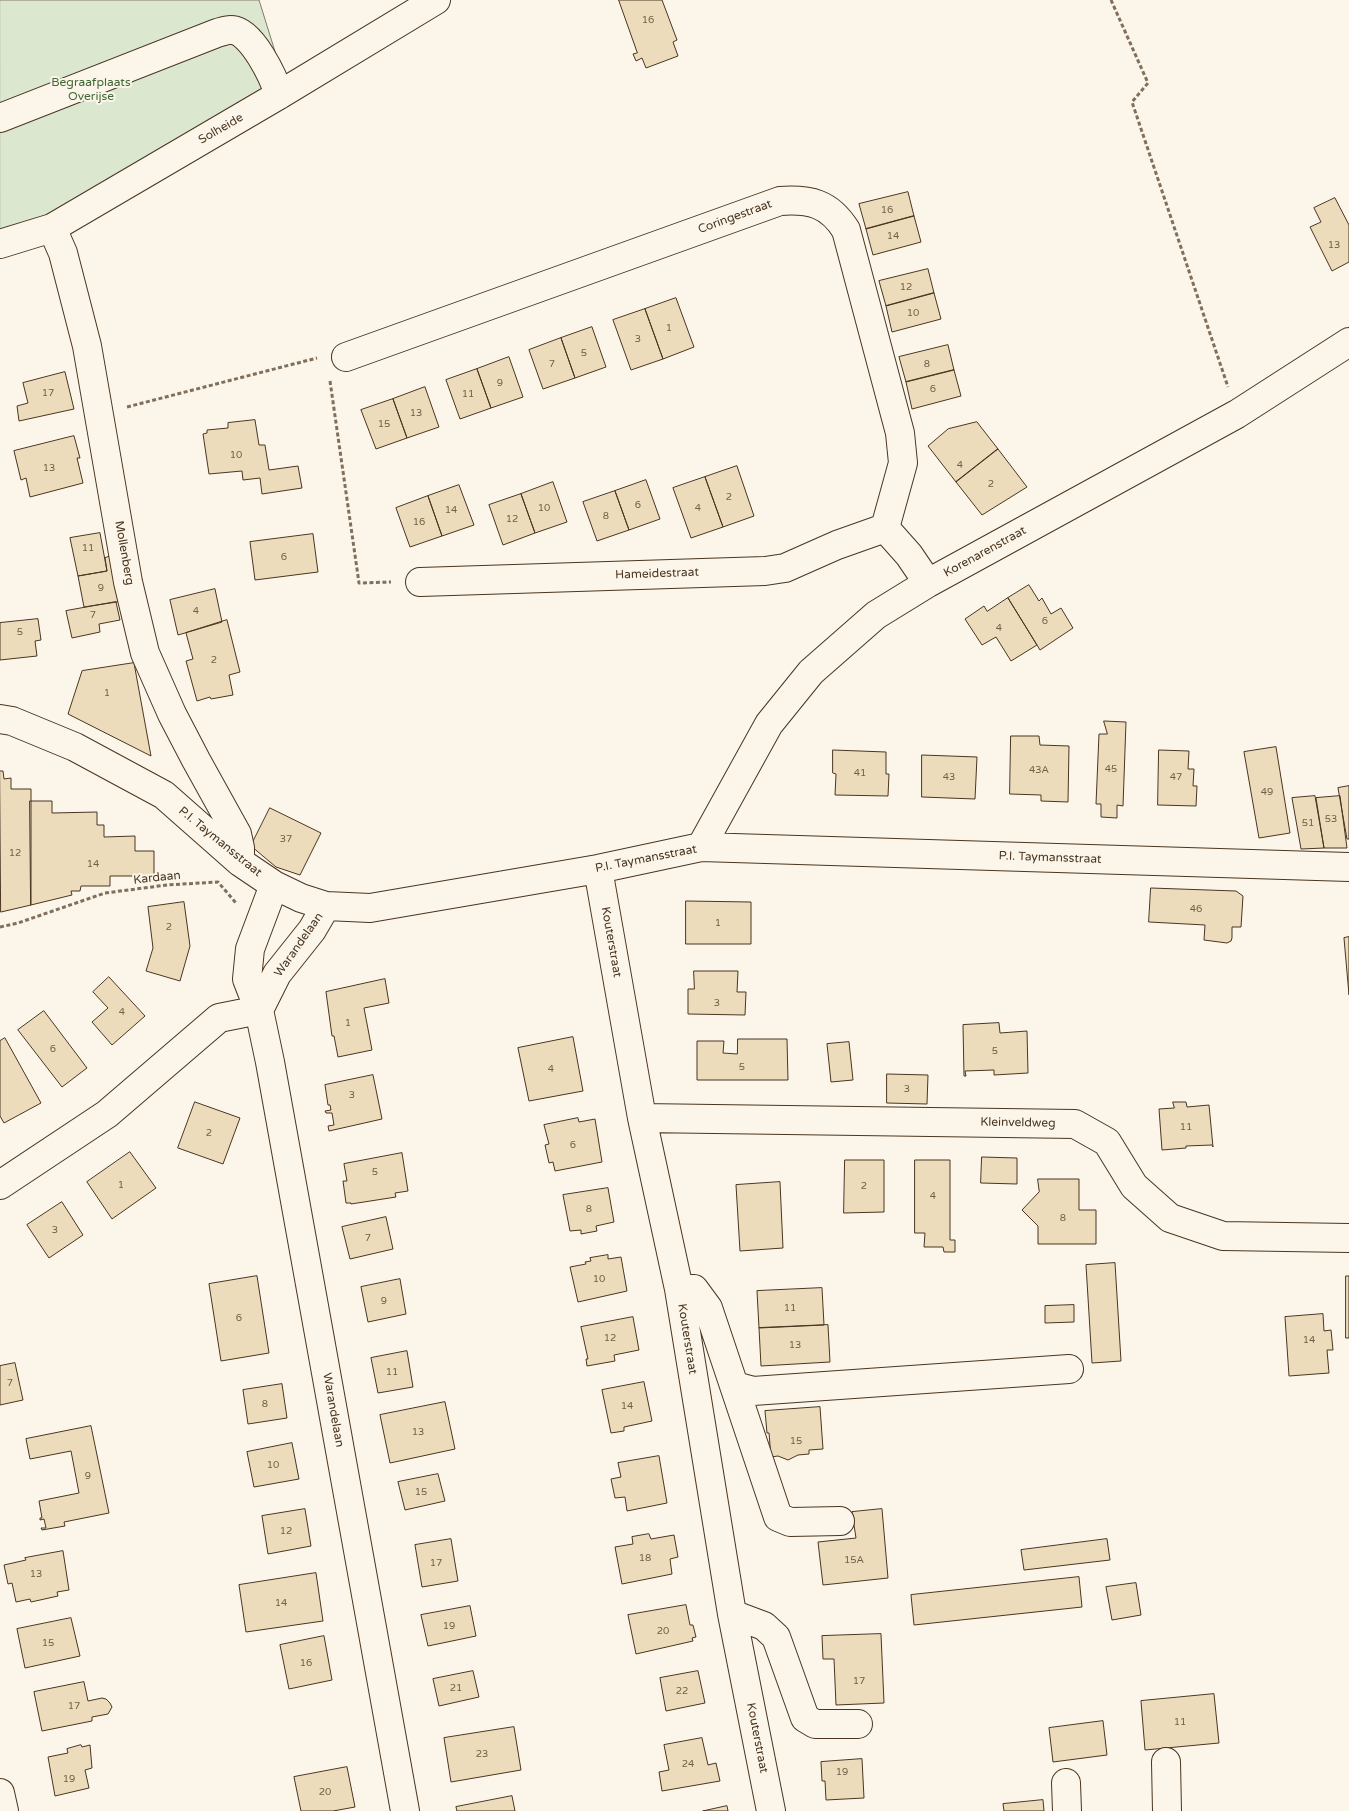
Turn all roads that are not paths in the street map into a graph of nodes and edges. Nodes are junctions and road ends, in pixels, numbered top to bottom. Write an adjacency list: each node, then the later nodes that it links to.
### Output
1 (436, 0): 2 (street, Solheide)
2 (280, 95): 3 (street); 4 (street, Solheide)
3 (0, 118)
4 (52, 228): 5 (street, Solheide); 13 (street, Mollenberg)
5 (0, 244)
6 (1349, 342): 10 (street, Korenarenstraat)
7 (336, 357): 8 (street, Coringestraat)
8 (885, 528): 9 (street, Hameidestraat); 10 (street)
9 (420, 582)
10 (928, 583): 12 (street, Korenarenstraat)
11 (0, 719): 13 (street, P.I. Taymansstraat)
12 (701, 847): 14 (street, P.I. Taymansstraat); 15 (street, P.I. Taymansstraat)
13 (240, 862): 16 (street, P.I. Taymansstraat)
14 (1349, 867)
15 (598, 869): 17 (street, P.I. Taymansstraat); 19 (street, Kouterstraat)
16 (274, 885): 17 (street, P.I. Taymansstraat); 18 (street, Warandelaan)
17 (326, 906): 18 (street, Warandelaan)
18 (259, 1010): 20 (street); 32 (street, Warandelaan)
19 (642, 1118): 21 (street, Kleinveldweg); 22 (street, Kouterstraat)
20 (0, 1185)
21 (1349, 1238)
22 (679, 1289): 24 (street); 26 (street, Kouterstraat)
23 (1069, 1369): 24 (street)
24 (735, 1386): 25 (street)
25 (840, 1521)
26 (732, 1614): 27 (street); 33 (street, Kouterstraat)
27 (858, 1724)
28 (1166, 1762): 35 (street)
29 (1066, 1783): 34 (street)
30 (0, 1793): 31 (street)
31 (4, 1811)
32 (405, 1811)
33 (771, 1811)
34 (1067, 1811)
35 (1167, 1811)

